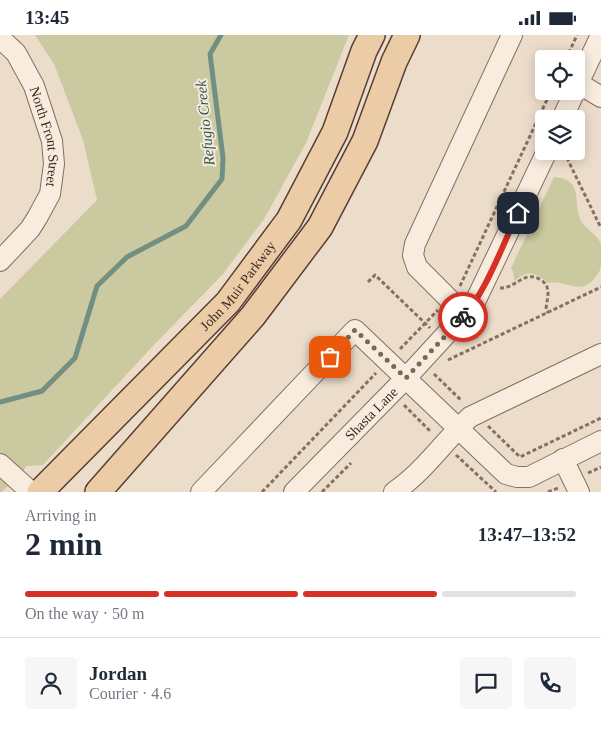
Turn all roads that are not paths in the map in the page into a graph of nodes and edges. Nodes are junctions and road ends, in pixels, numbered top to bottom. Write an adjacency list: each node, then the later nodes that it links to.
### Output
1 (372, 35): 20 (main road, John Muir Parkway)
2 (407, 35): 21 (main road)
3 (512, 35): 11 (street)
4 (601, 35): 6 (street)
5 (0, 39): 10 (street, North Front Street)
6 (585, 68)
7 (585, 91): 8 (street)
8 (601, 97)
9 (551, 160): 11 (street, Shasta Lane)
10 (0, 261)
11 (465, 315): 13 (street, Shasta Lane)
12 (601, 354): 14 (street)
13 (406, 378): 14 (street); 22 (street); 23 (street, Shasta Lane)
14 (458, 428): 16 (street); 18 (street)
15 (601, 441): 16 (street)
16 (563, 459): 25 (street)
17 (6, 469): 19 (street)
18 (418, 486): 24 (street)
19 (31, 492)
20 (40, 492)
21 (98, 492)
22 (201, 492)
23 (294, 492)
24 (394, 492)
25 (579, 492)

